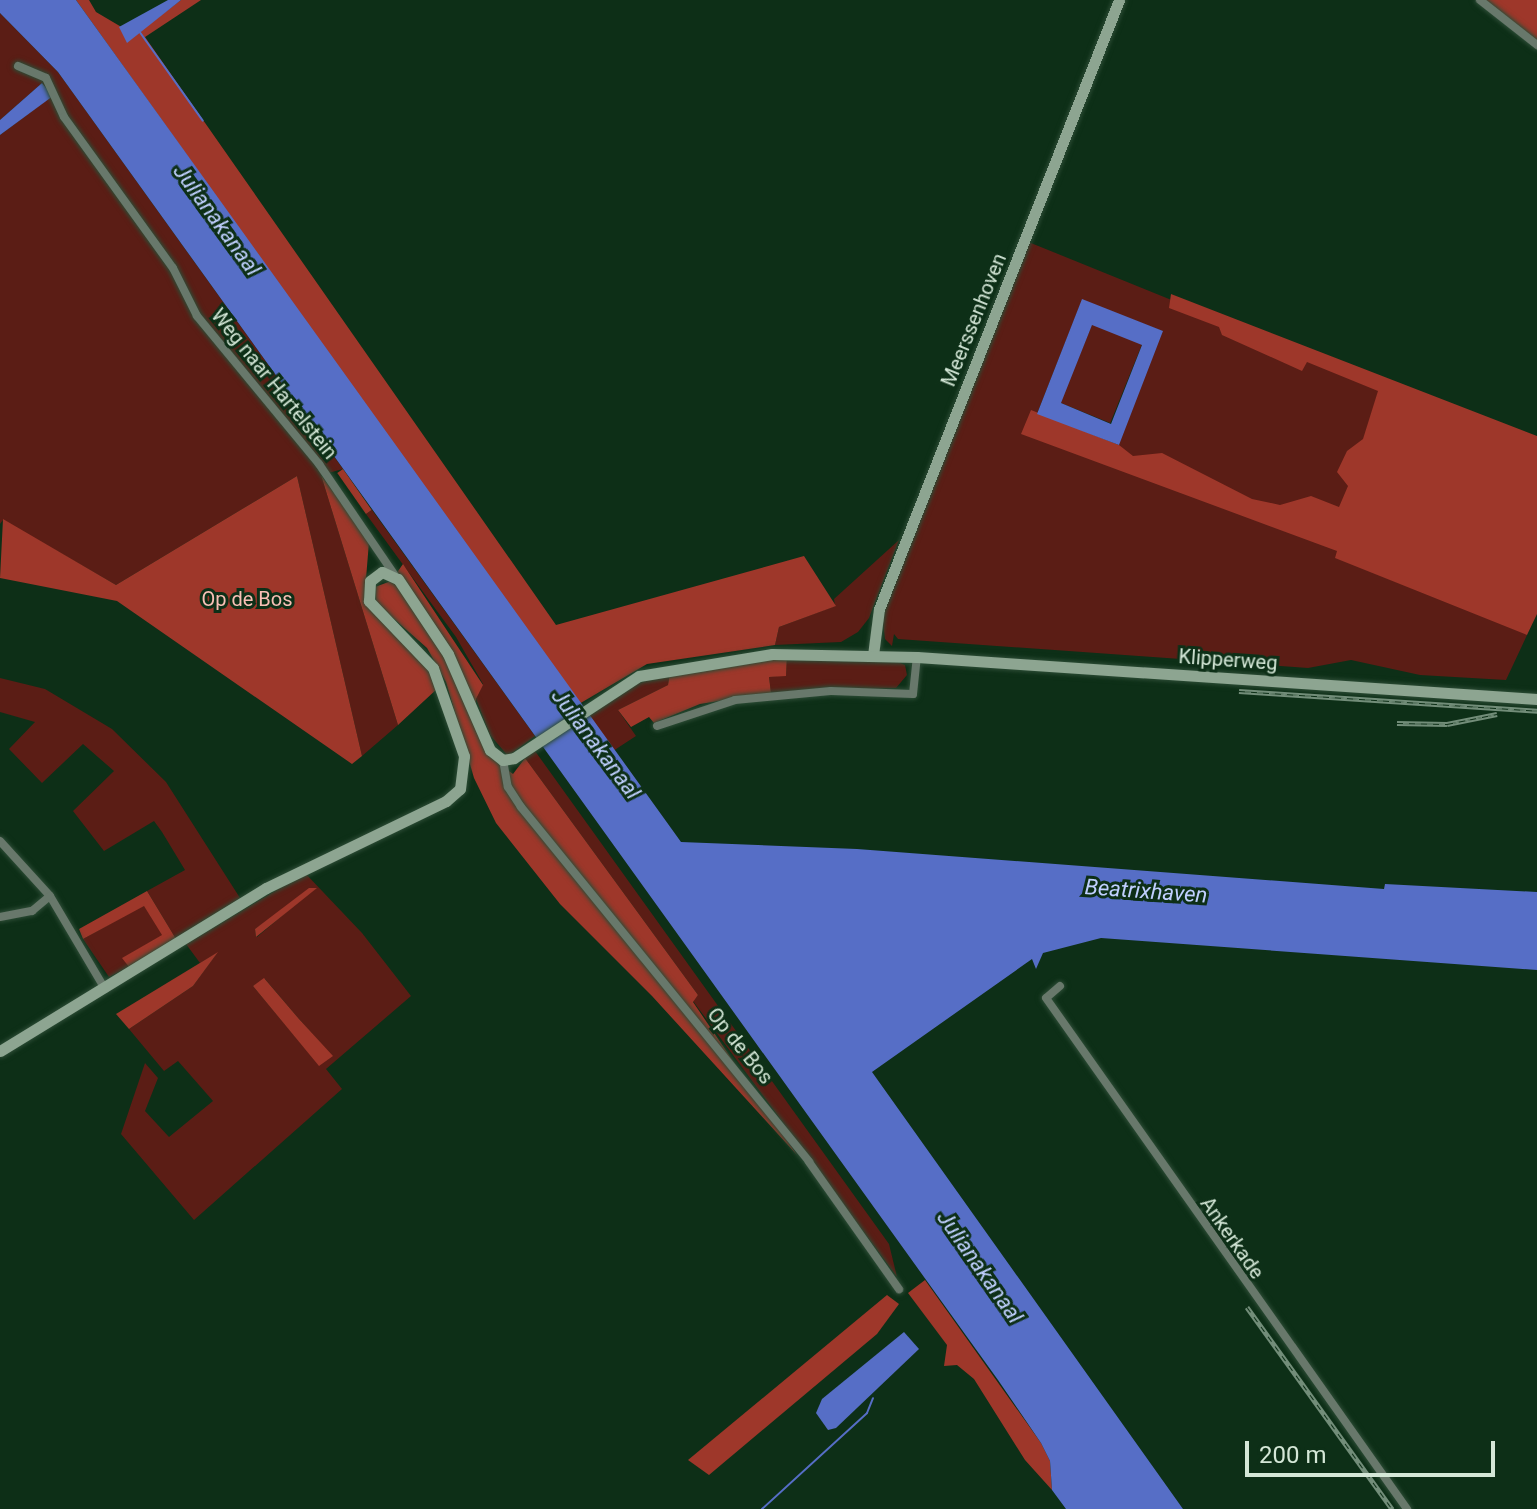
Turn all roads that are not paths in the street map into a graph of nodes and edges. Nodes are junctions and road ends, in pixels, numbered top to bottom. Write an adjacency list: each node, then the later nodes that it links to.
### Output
1 (1119, 0): 6 (street, Meerssenhoven)
2 (1480, 0): 3 (street)
3 (1537, 45)
4 (18, 66): 5 (street, Weg naar Hartelstein)
5 (394, 574): 10 (street, Op de Bos); 15 (street)
6 (873, 655): 7 (street, Klipperweg); 10 (street, Klipperweg)
7 (917, 657): 8 (street, Klipperweg); 9 (street)
8 (1537, 699)
9 (657, 726)
10 (503, 760): 17 (street, Op de Bos)
11 (0, 841): 12 (street)
12 (50, 896): 13 (street); 15 (street)
13 (0, 917)
14 (1060, 986): 18 (street, Ankerkade)
15 (105, 989): 16 (street)
16 (0, 1051)
17 (899, 1289)
18 (1407, 1509)

